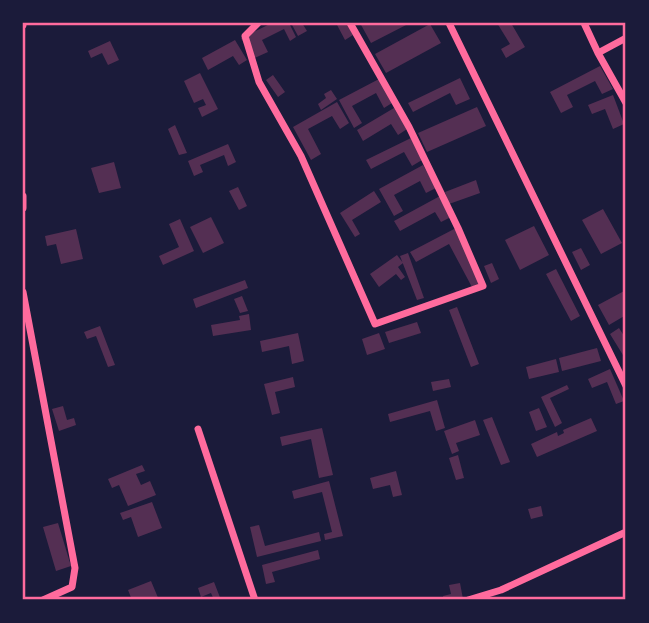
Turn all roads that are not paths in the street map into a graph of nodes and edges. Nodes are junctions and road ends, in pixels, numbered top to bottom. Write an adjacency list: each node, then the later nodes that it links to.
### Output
1 (258, 23): 2 (street)
2 (350, 23)
3 (449, 23): 11 (street)
4 (584, 23): 6 (street)
5 (626, 38): 6 (street)
6 (598, 52): 7 (street)
7 (626, 103)
8 (23, 196): 9 (street)
9 (23, 208)
10 (23, 292): 14 (street)
11 (626, 386)
12 (198, 429): 15 (street)
13 (626, 532): 16 (street)
14 (43, 600)
15 (255, 600)
16 (468, 600)

